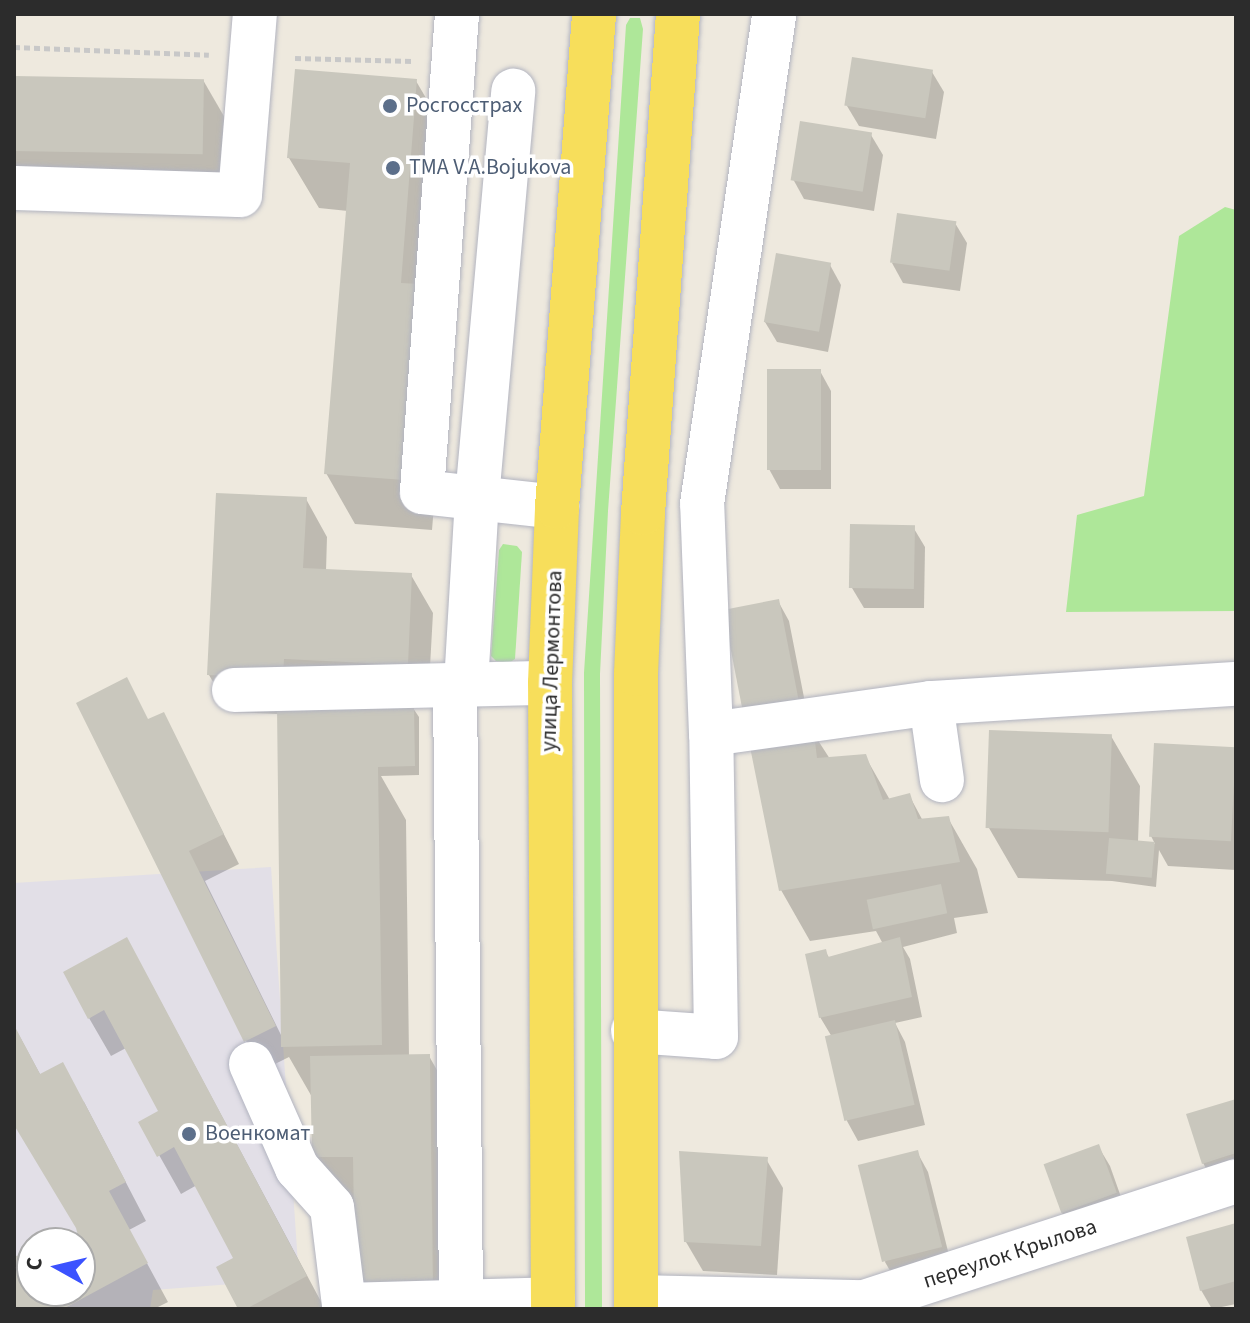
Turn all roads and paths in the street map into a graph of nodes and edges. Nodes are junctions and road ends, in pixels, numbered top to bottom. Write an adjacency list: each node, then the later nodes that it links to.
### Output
1 (255, 14): 7 (street)
2 (457, 14): 8 (street)
3 (594, 14): 12 (main road, улица Лермонтова)
4 (678, 14): 20 (main road)
5 (774, 14): 18 (street)
6 (14, 47): 7 (path)
7 (252, 57): 8 (path); 10 (street)
8 (455, 62): 11 (street)
9 (513, 91): 11 (street)
10 (14, 188)
11 (477, 498): 12 (street); 14 (street)
12 (557, 507): 13 (main road, улица Лермонтова)
13 (550, 683): 14 (street); 25 (main road, улица Лермонтова)
14 (460, 684): 16 (street); 23 (street)
15 (1236, 684): 17 (street)
16 (234, 690)
17 (931, 703): 18 (street); 19 (street)
18 (711, 734): 20 (street)
19 (942, 780)
20 (633, 1031): 24 (main road)
21 (251, 1064): 23 (street)
22 (1236, 1181): 26 (street, переулок Крылова)
23 (461, 1302): 25 (street)
24 (636, 1303): 26 (street, переулок Крылова)
25 (553, 1304)
26 (865, 1305)

